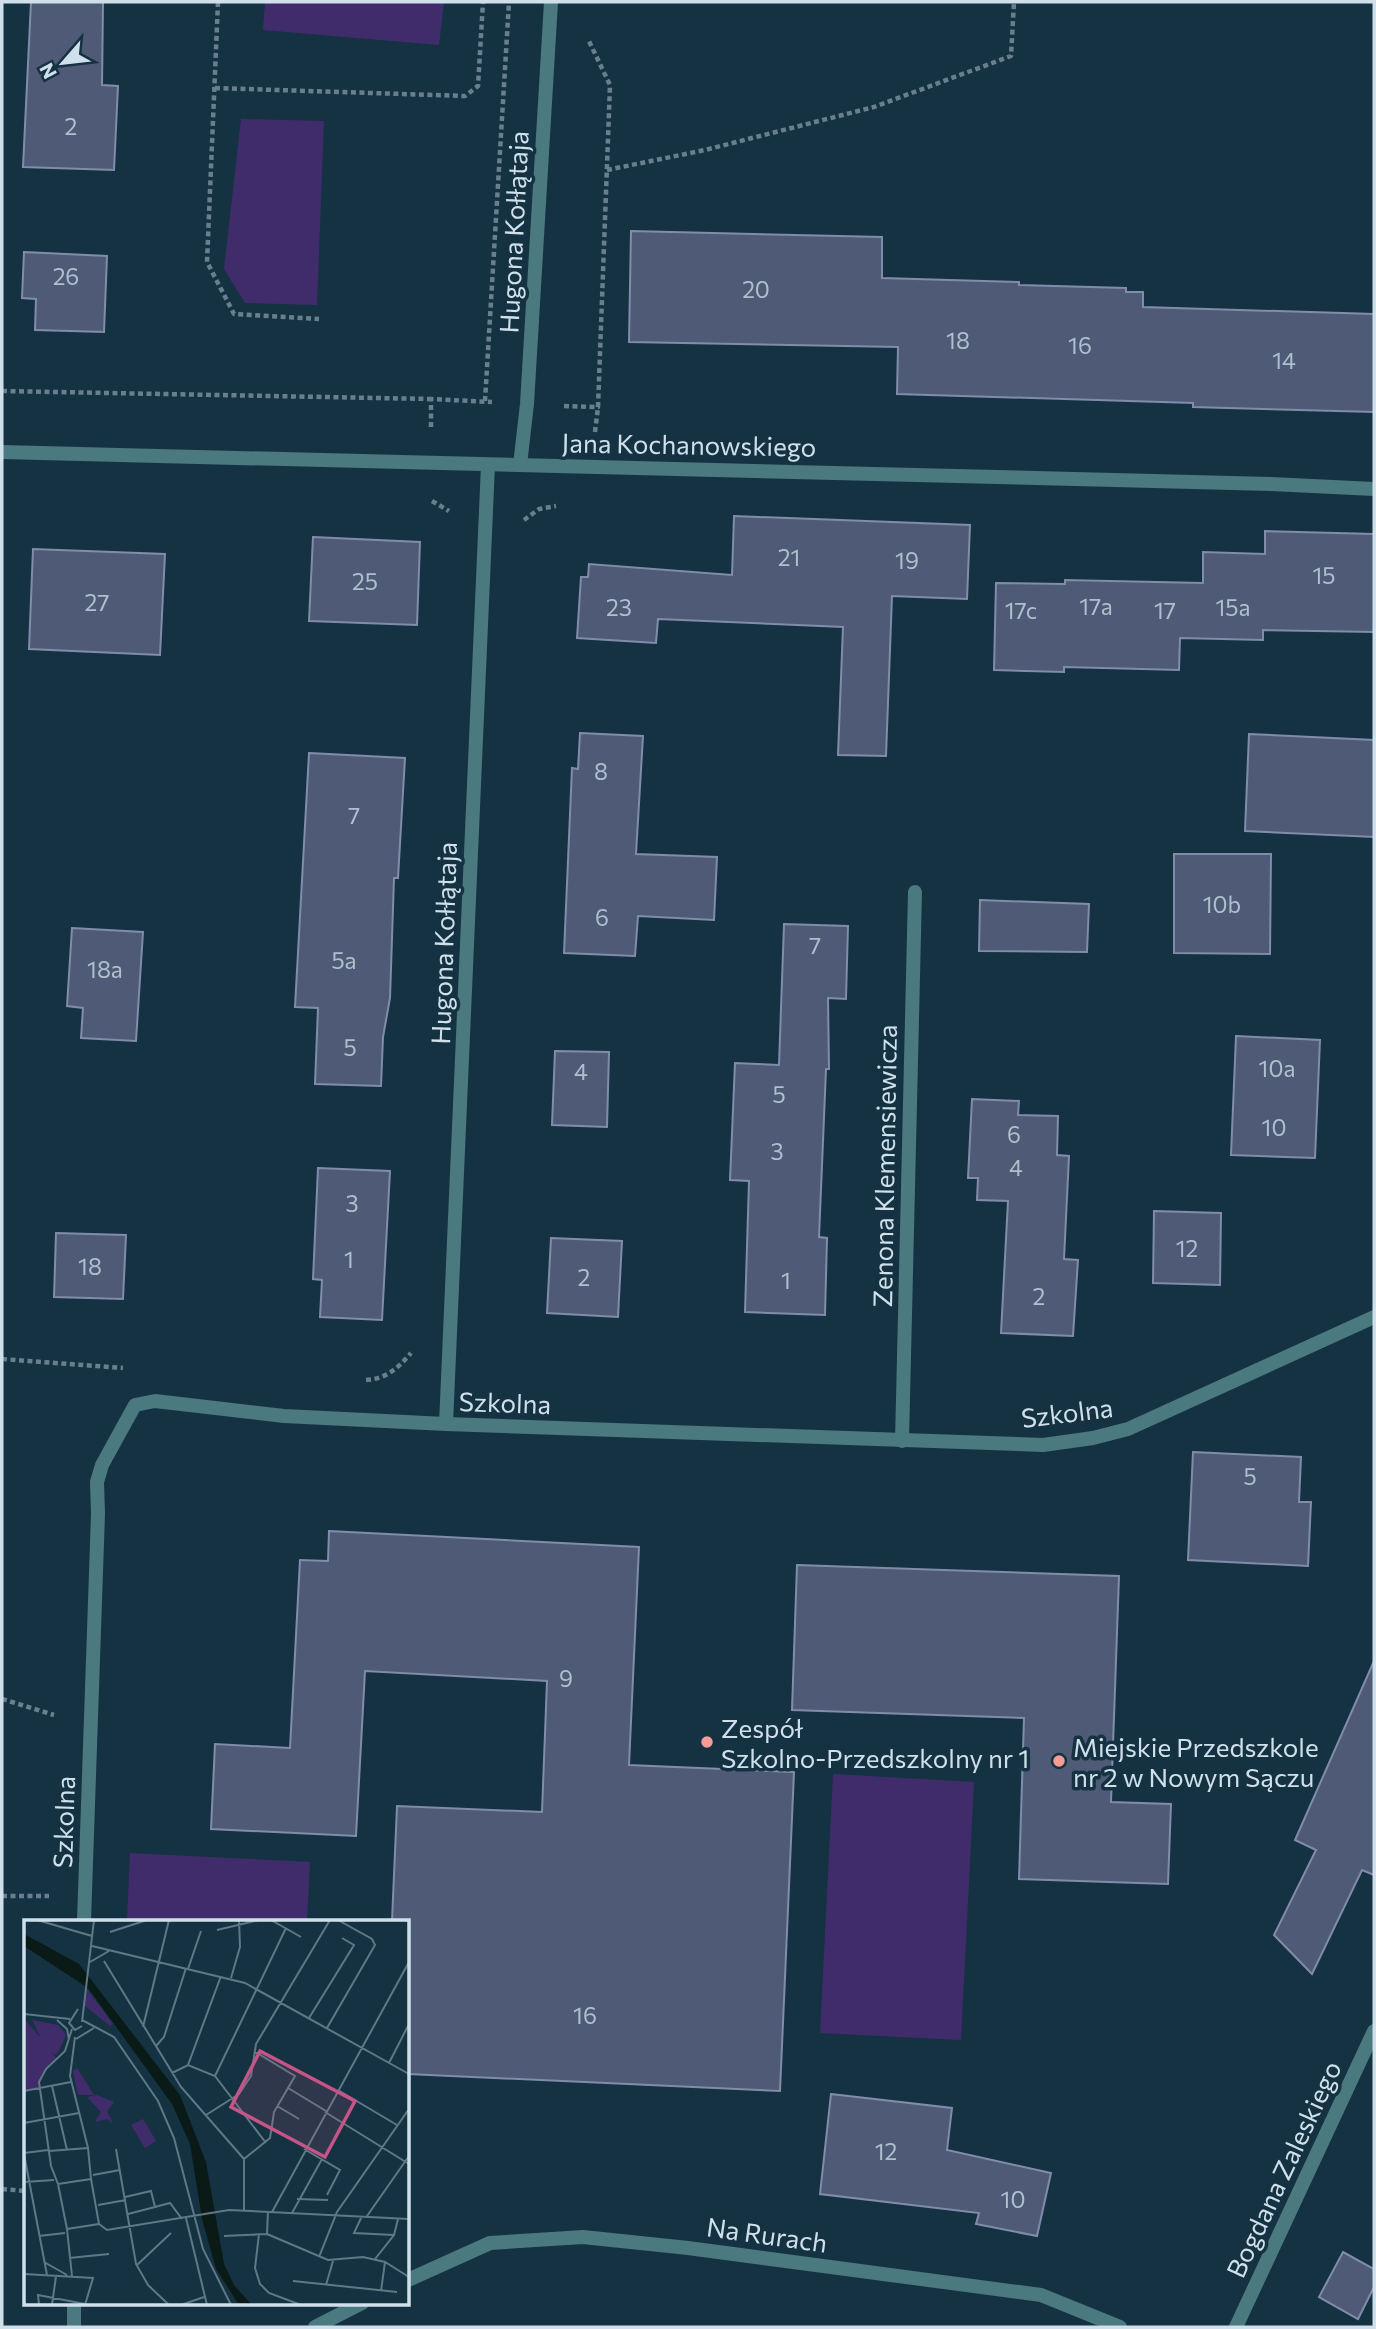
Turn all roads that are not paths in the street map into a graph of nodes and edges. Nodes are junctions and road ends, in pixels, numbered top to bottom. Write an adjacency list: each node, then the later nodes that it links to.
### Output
1 (551, 2): 4 (street, Hugona Kołłątaja)
2 (2, 452): 3 (street, Jana Kochanowskiego)
3 (488, 465): 4 (street, Jana Kochanowskiego); 8 (street, Hugona Kołłątaja)
4 (520, 465): 5 (street, Jana Kochanowskiego)
5 (1374, 489)
6 (915, 892): 9 (street, Zenona Klemensiewicza)
7 (1374, 1317): 9 (street, Szkolna)
8 (446, 1424): 9 (street, Szkolna); 10 (street, Szkolna)
9 (902, 1441)
10 (84, 1920)
11 (1374, 2031): 18 (street, Bogdana Zaleskiego)
12 (410, 2279): 17 (street, Na Rurach)
13 (74, 2304): 15 (street)
14 (360, 2304): 16 (street)
15 (74, 2327)
16 (315, 2327)
17 (1120, 2327)
18 (1236, 2327)

